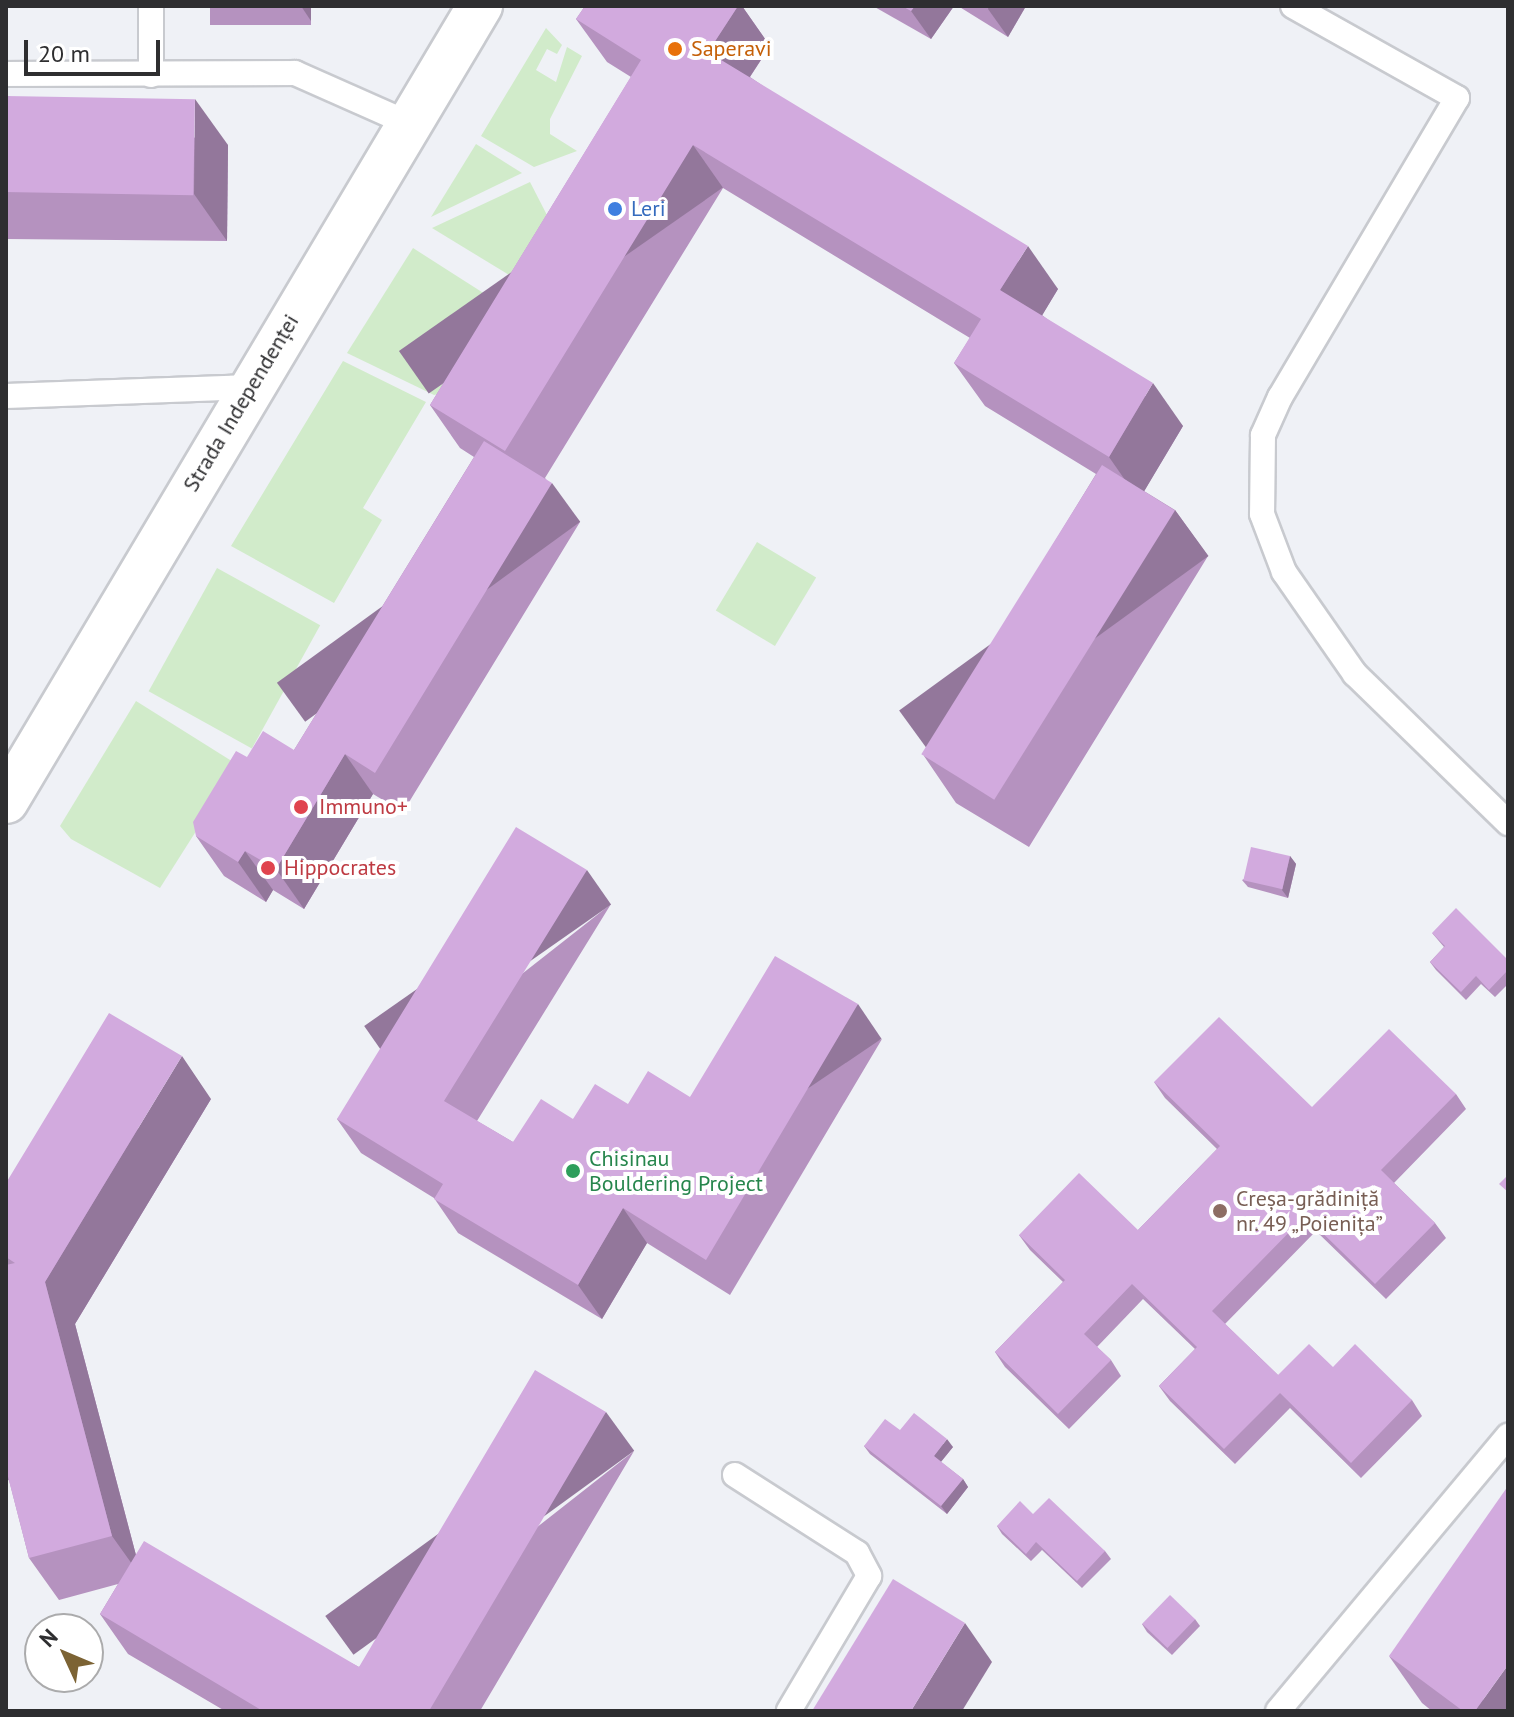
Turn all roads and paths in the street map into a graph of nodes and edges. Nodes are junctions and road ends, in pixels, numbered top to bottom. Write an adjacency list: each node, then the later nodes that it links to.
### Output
1 (151, 6): 5 (lane)
2 (480, 6): 6 (main road, Strada Independenței)
3 (1293, 6): 10 (lane)
4 (6, 74): 5 (lane)
5 (151, 75): 6 (lane)
6 (408, 123): 7 (main road, Strada Independenței)
7 (250, 387): 8 (lane); 9 (main road, Strada Independenței)
8 (6, 396)
9 (6, 801)
10 (1508, 823)
11 (1508, 1436): 14 (lane)
12 (735, 1475): 13 (lane)
13 (789, 1711)
14 (1278, 1711)

